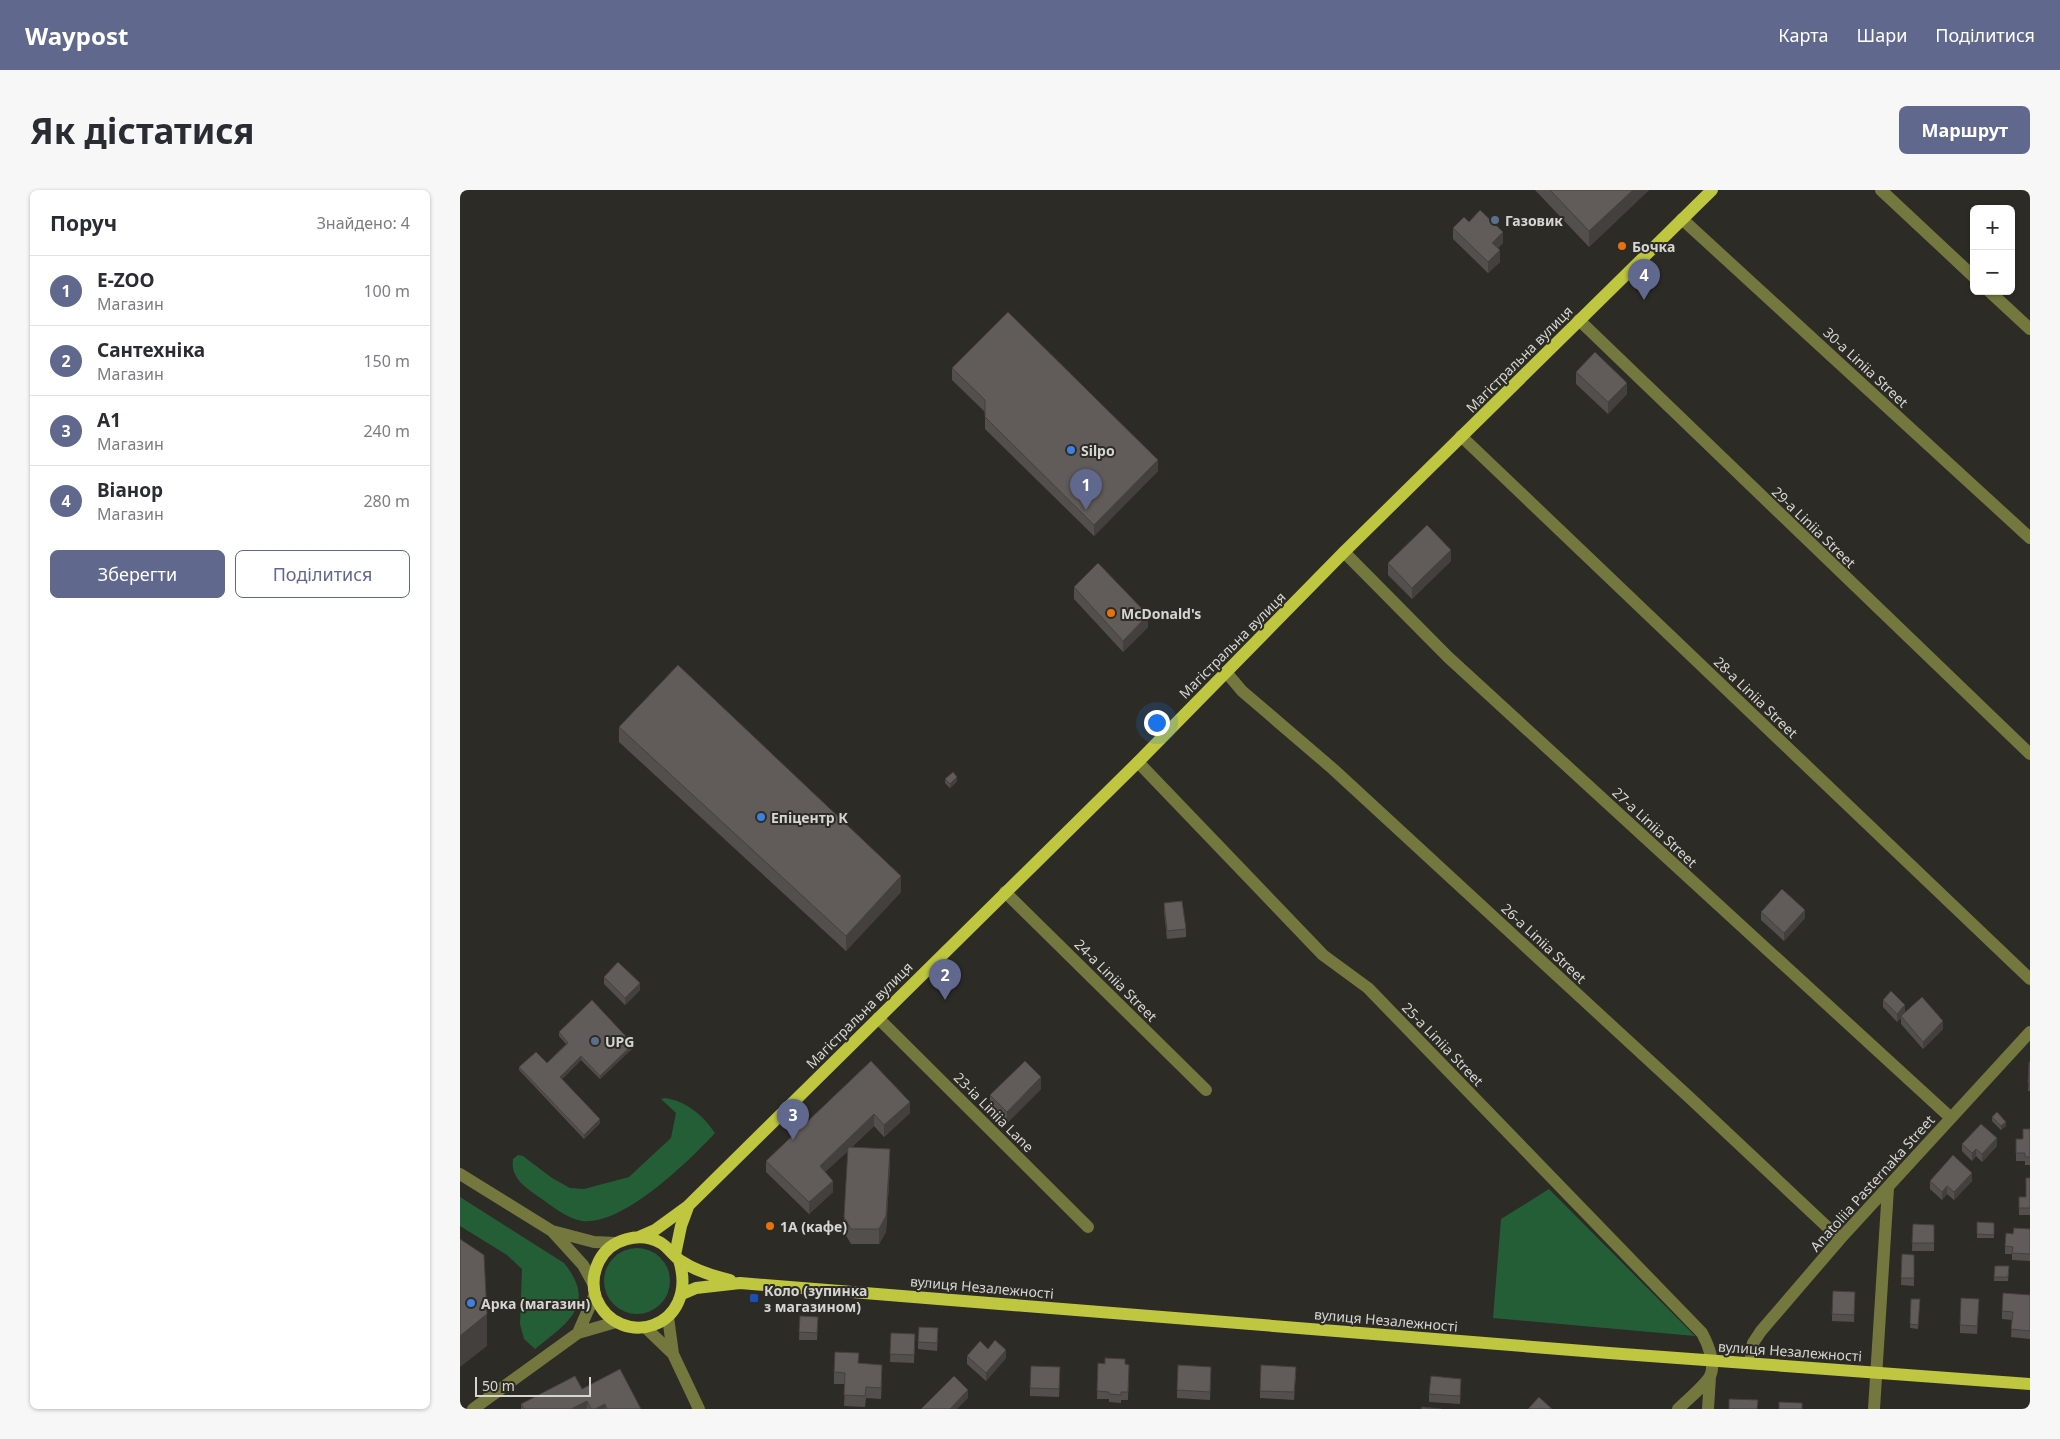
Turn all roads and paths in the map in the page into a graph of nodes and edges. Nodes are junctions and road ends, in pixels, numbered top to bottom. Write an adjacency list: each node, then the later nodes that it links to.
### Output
1 (1712, 190): 3 (main road, Магістральна вулиця)
2 (1880, 190): 4 (street)
3 (1682, 219): 6 (main road, Магістральна вулиця); 9 (street, 30-a Liniia Street)
4 (1970, 273)
5 (1993, 295): 7 (street)
6 (1579, 320): 8 (main road, Магістральна вулиця); 12 (street, 29-a Liniia Street)
7 (2030, 329)
8 (1461, 436): 10 (main road, Магістральна вулиця); 15 (street, 28-a Liniia Street)
9 (2030, 538)
10 (1344, 552): 11 (main road, Магістральна вулиця); 19 (street, 27-a Liniia Street)
11 (1226, 672): 13 (main road, Магістральна вулиця); 26 (street, 26-a Liniia Street)
12 (2030, 754)
13 (1138, 762): 14 (main road, Магістральна вулиця); 37 (street, 25-a Liniia Street)
14 (1005, 892): 16 (main road, Магістральна вулиця); 18 (street, 24-a Liniia Street)
15 (2030, 979)
16 (878, 1018): 22 (main road, Магістральна вулиця); 23 (street, 23-ia Liniia Lane)
17 (2030, 1032): 19 (street, Anatoliia Pasternaka Street)
18 (1206, 1090)
19 (1951, 1118): 21 (street, Anatoliia Pasternaka Street)
20 (460, 1174): 24 (street)
21 (1888, 1188): 26 (street, Anatoliia Pasternaka Street); 39 (street)
22 (688, 1206): 25 (main road, Магістральна вулиця); 28 (main road)
23 (1088, 1227)
24 (552, 1231): 27 (street); 30 (street)
25 (639, 1237): 27 (main road); 28 (main road)
26 (1840, 1240): 38 (street, Anatoliia Pasternaka Street)
27 (616, 1243): 30 (main road)
28 (677, 1258): 29 (main road); 31 (main road)
29 (740, 1283): 31 (main road); 37 (main road, вулиця Незалежності)
30 (594, 1288): 33 (main road); 35 (street)
31 (682, 1294): 32 (main road)
32 (668, 1317): 34 (main road); 36 (street)
33 (616, 1322): 34 (main road); 35 (street)
34 (645, 1327): 36 (street)
35 (578, 1333): 42 (street)
36 (673, 1354): 43 (street)
37 (1712, 1360): 38 (main road, вулиця Незалежності); 40 (street)
38 (1750, 1363): 39 (main road, вулиця Незалежності)
39 (1876, 1372): 41 (main road, вулиця Незалежності); 46 (street)
40 (1710, 1377): 44 (street); 45 (street)
41 (2030, 1384)
42 (473, 1409)
43 (699, 1409)
44 (1678, 1409)
45 (1708, 1409)
46 (1874, 1409)

